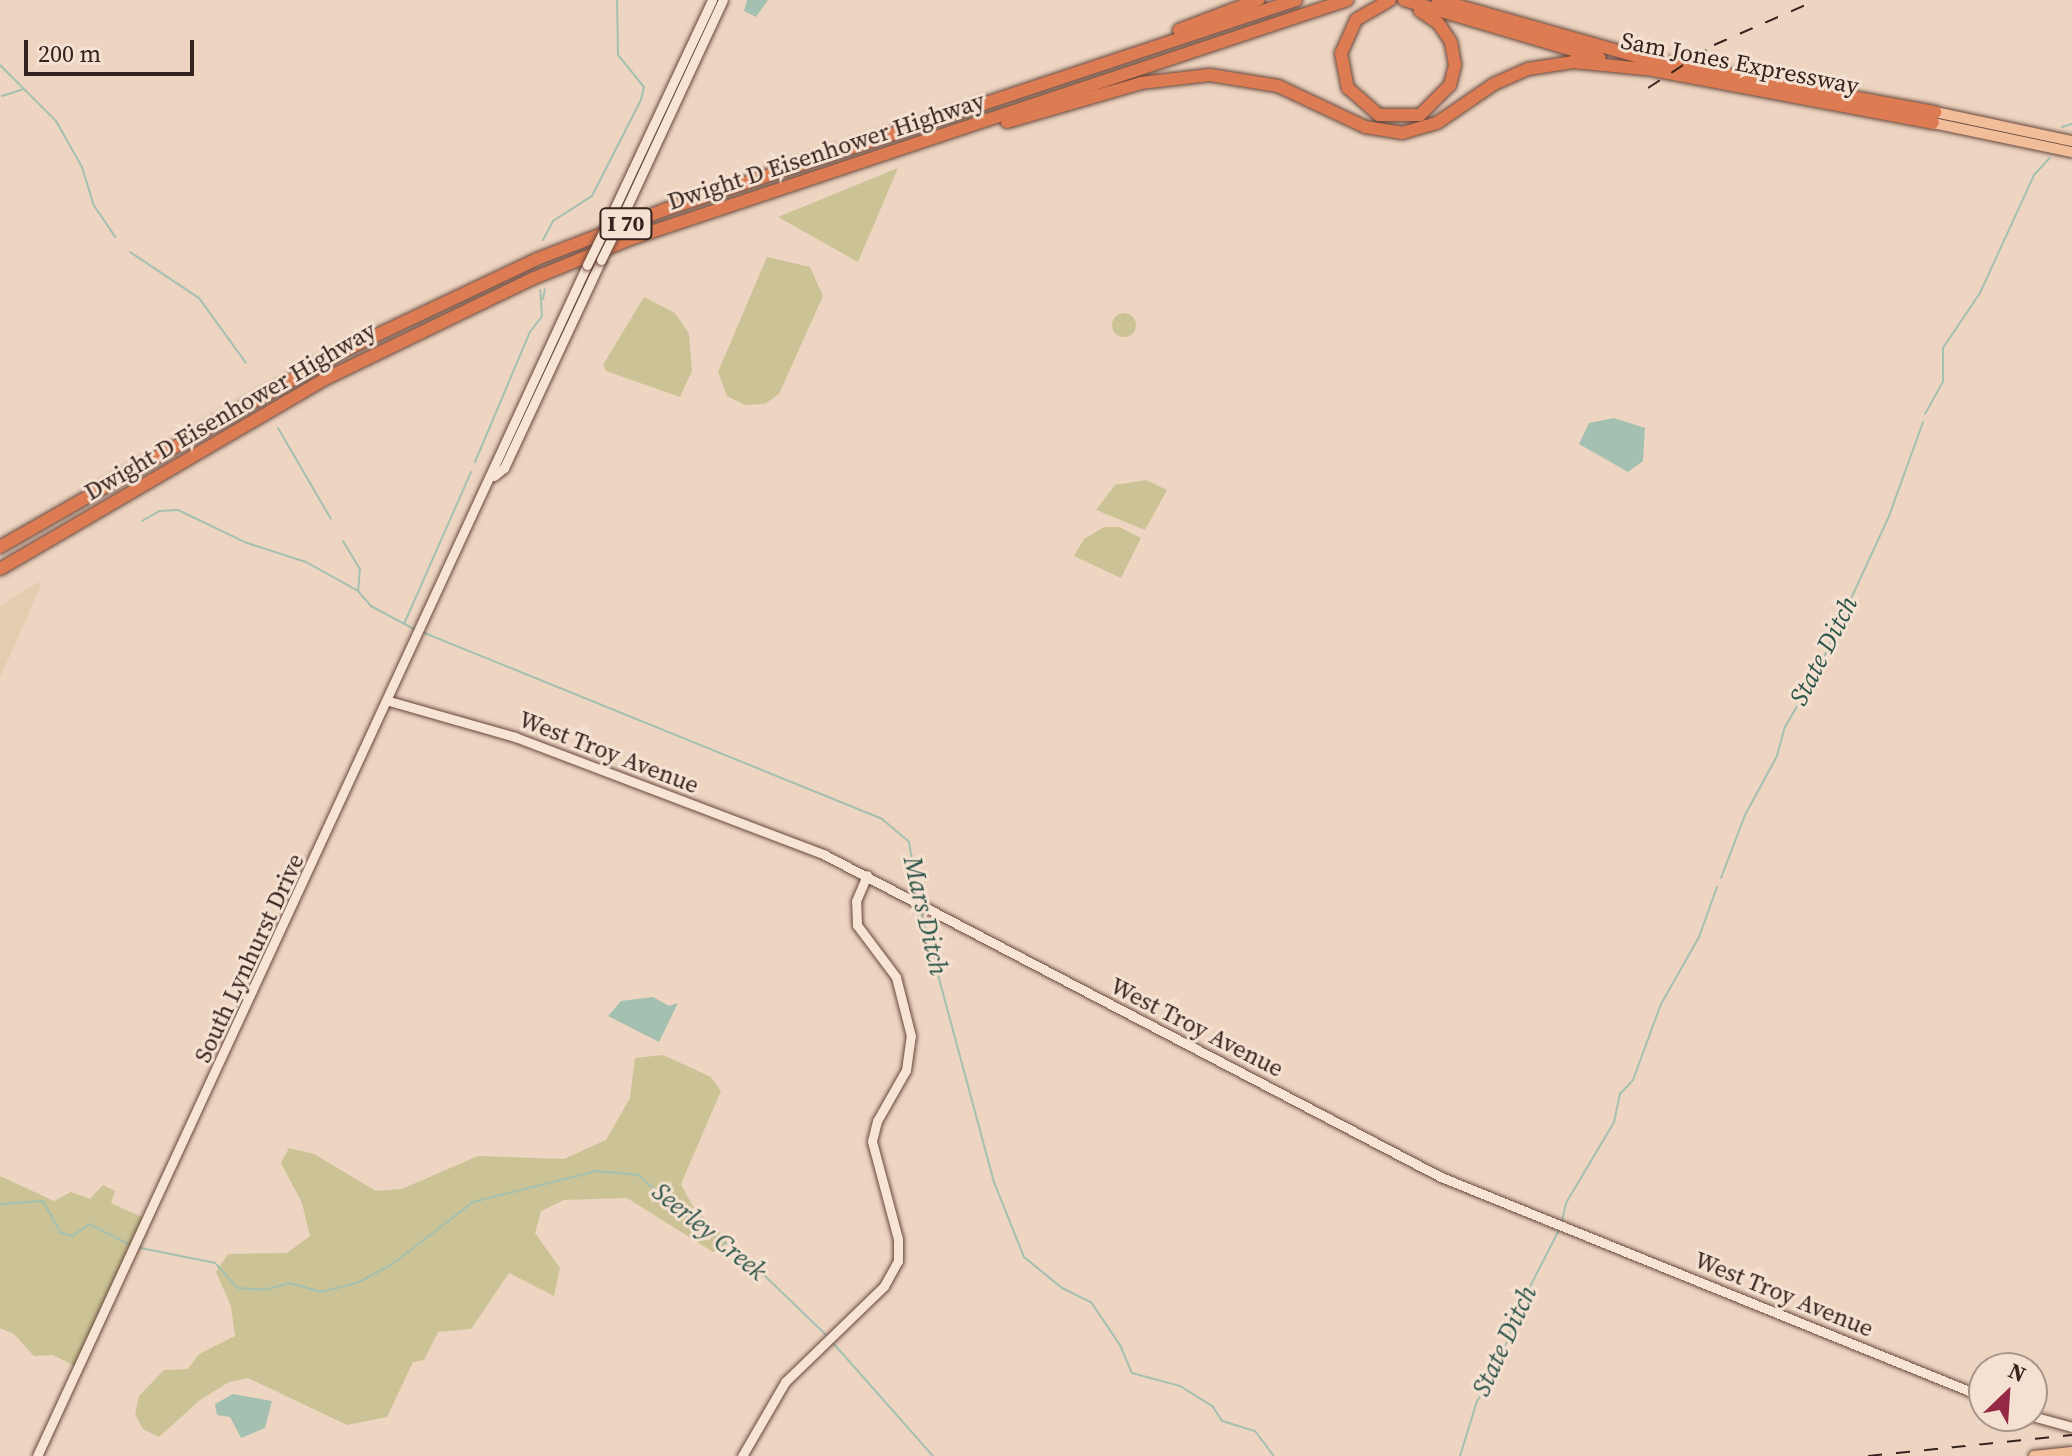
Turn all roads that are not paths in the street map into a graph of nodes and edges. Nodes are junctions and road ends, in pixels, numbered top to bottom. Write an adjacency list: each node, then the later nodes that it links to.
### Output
1 (712, 0): 15 (street, South Lynhurst Drive, bridge)
2 (723, 0): 15 (street, South Lynhurst Drive, bridge)
3 (1258, 0): 10 (highway)
4 (1296, 0): 10 (highway, Dwight D Eisenhower Highway / I 70)
5 (1347, 0): 13 (highway, Dwight D Eisenhower Highway / I 70)
6 (1390, 0): 8 (highway)
7 (1438, 0): 11 (highway, Sam Jones Expressway)
8 (1408, 3): 9 (highway, Sam Jones Expressway)
9 (1645, 69): 11 (highway, Sam Jones Expressway); 13 (highway)
10 (1064, 77): 16 (highway, Dwight D Eisenhower Highway / I 70)
11 (1934, 117): 12 (main road, Sam Jones Expressway); 14 (main road, Sam Jones Expressway)
12 (2072, 141)
13 (916, 143): 17 (highway, Dwight D Eisenhower Highway / I 70)
14 (2072, 152)
15 (494, 476): 18 (street, South Lynhurst Drive)
16 (0, 547)
17 (0, 569)
18 (389, 701): 19 (street, West Troy Avenue); 24 (street, South Lynhurst Drive)
19 (867, 875): 20 (street, West Troy Avenue); 25 (street)
20 (1968, 1391)
21 (2048, 1420): 22 (street)
22 (2072, 1427)
23 (2072, 1452): 26 (main road)
24 (37, 1456)
25 (742, 1456)
26 (2034, 1456)

